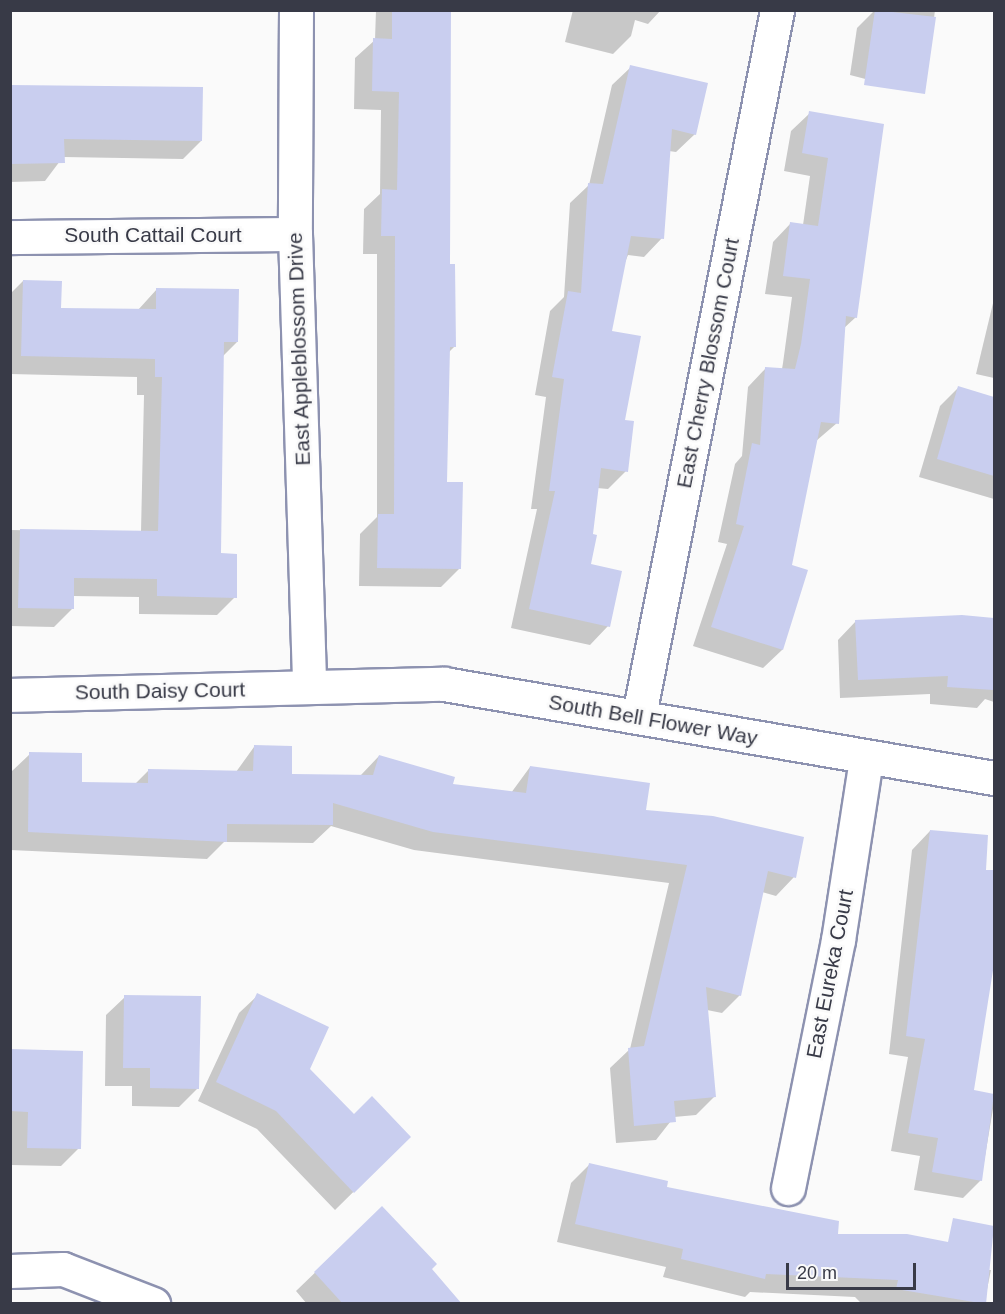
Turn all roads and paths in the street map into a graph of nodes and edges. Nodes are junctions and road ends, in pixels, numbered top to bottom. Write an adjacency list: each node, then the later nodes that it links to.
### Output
1 (296, 10): 3 (street, East Appleblossom Drive)
2 (777, 10): 7 (street, East Cherry Blossom Court)
3 (295, 234): 4 (street, South Cattail Court); 5 (street, East Appleblossom Drive)
4 (10, 237)
5 (309, 687): 6 (street, South Daisy Court); 7 (street, South Bell Flower Way)
6 (10, 695)
7 (639, 716): 8 (street, South Bell Flower Way)
8 (866, 759): 9 (street, South Bell Flower Way); 10 (street, East Eureka Court)
9 (994, 778)
10 (788, 1188)
11 (10, 1271): 12 (street)
12 (153, 1304)

